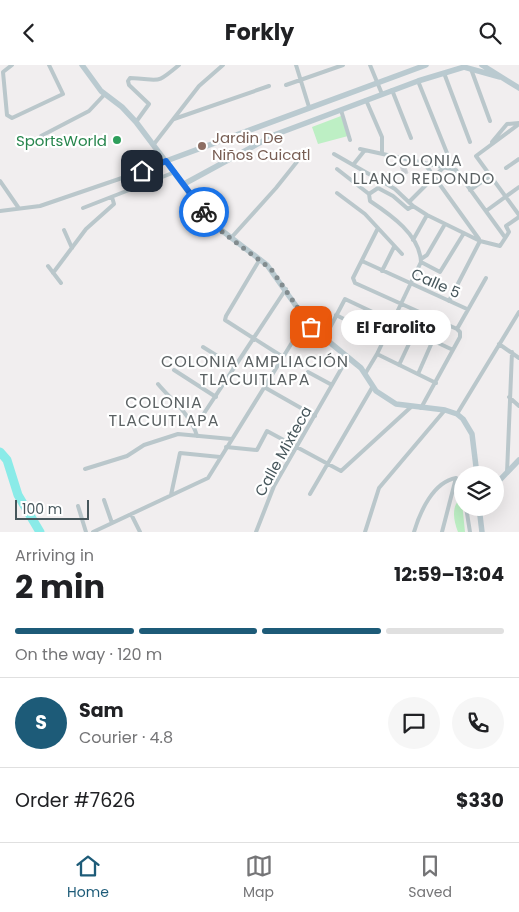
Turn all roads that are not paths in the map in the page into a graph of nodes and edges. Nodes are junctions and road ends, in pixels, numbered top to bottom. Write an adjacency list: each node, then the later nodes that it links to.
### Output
1 (12, 65): 2 (street)
2 (49, 65)
3 (83, 65): 21 (street)
4 (179, 65): 28 (street)
5 (223, 65): 26 (street)
6 (296, 65): 14 (street)
7 (342, 65): 14 (street)
8 (370, 65): 16 (street)
9 (426, 65): 16 (street)
10 (482, 65): 13 (street)
11 (470, 67): 12 (street); 13 (street); 27 (street)
12 (444, 73): 15 (street); 35 (street)
13 (500, 77): 19 (street)
14 (300, 80): 17 (street); 24 (street)
15 (418, 81): 20 (street); 41 (street)
16 (376, 82): 22 (street); 24 (street)
17 (286, 85)
18 (269, 86): 26 (street)
19 (519, 88)
20 (392, 90): 22 (street); 33 (street)
21 (105, 94): 28 (street); 32 (street)
22 (382, 94): 23 (street)
23 (366, 100): 25 (street); 40 (street)
24 (309, 107): 29 (street)
25 (342, 110): 31 (street); 34 (street)
26 (172, 119): 36 (street)
27 (490, 121)
28 (136, 122): 36 (street)
29 (269, 123): 31 (street); 45 (street)
30 (519, 124): 37 (street); 37 (street)
31 (274, 135): 55 (street)
32 (41, 136)
33 (411, 139)
34 (350, 140)
35 (470, 142)
36 (154, 144): 45 (street)
37 (487, 148): 53 (street)
38 (360, 149): 39 (street)
39 (365, 150): 40 (street); 47 (street)
40 (382, 153): 46 (street)
41 (447, 153)
42 (334, 154): 47 (street)
43 (300, 158): 75 (street)
44 (519, 159): 49 (street)
45 (166, 161): 51 (street); 64 (street)
46 (424, 163): 48 (street); 52 (street)
47 (353, 165): 62 (street)
48 (444, 167): 52 (street); 57 (street)
49 (506, 168)
50 (337, 169): 59 (street)
51 (175, 172): 55 (street); 60 (street)
52 (434, 176): 62 (street); 77 (street)
53 (490, 176): 57 (street); 61 (street)
54 (0, 181): 64 (street)
55 (184, 184): 75 (street)
56 (519, 187): 61 (street)
57 (470, 190): 67 (street)
58 (336, 193): 71 (street)
59 (370, 195): 63 (street); 76 (street)
60 (112, 197): 65 (street); 78 (street)
61 (506, 197): 67 (street); 69 (street)
62 (409, 202): 63 (street)
63 (413, 206): 68 (street)
64 (18, 207): 66 (street)
65 (83, 209)
66 (0, 211)
67 (486, 211): 74 (street)
68 (427, 215): 70 (street); 76 (street)
69 (519, 216): 74 (street)
70 (445, 224): 73 (street); 83 (street)
71 (378, 229): 79 (street); 82 (street)
72 (64, 230): 78 (street)
73 (464, 233): 77 (street); 83 (street)
74 (504, 236): 77 (street)
75 (231, 238): 81 (street)
76 (413, 240): 83 (street)
77 (480, 241): 91 (street)
78 (72, 247): 86 (street)
79 (394, 247): 80 (street); 85 (street)
80 (402, 254)
81 (260, 259): 90 (street); 100 (street)
82 (362, 261): 85 (street, Calle 5); 92 (street)
83 (421, 261): 89 (street)
84 (48, 265): 86 (street)
85 (382, 271): 89 (street, Calle 5)
86 (53, 273): 88 (street)
87 (486, 278): 93 (street, Calle 5)
88 (61, 283)
89 (410, 284): 91 (street, Calle 5); 92 (street)
90 (286, 289): 96 (street); 100 (street)
91 (448, 301): 93 (street, Calle 5)
92 (400, 305): 97 (street); 98 (street)
93 (467, 309): 98 (street)
94 (519, 312): 104 (street)
95 (336, 315): 97 (street); 101 (street); 102 (street)
96 (306, 320): 101 (street); 109 (street)
97 (393, 321): 99 (street); 102 (street)
98 (456, 329): 106 (street)
99 (415, 331): 103 (street); 112 (street)
100 (252, 338): 109 (street); 113 (street)
101 (324, 339): 110 (street)
102 (384, 339): 108 (street)
103 (433, 340): 106 (street); 117 (street)
104 (499, 344): 107 (street); 129 (street)
105 (203, 347): 113 (street)
106 (453, 350): 118 (street)
107 (512, 352): 111 (street); 124 (street)
108 (377, 354): 112 (street); 116 (street)
109 (283, 357): 122 (street)
110 (348, 357): 116 (street); 120 (street, Calle Mixteca)
111 (519, 358)
112 (399, 365): 117 (street)
113 (235, 367): 123 (street)
114 (174, 370): 123 (street)
115 (308, 372): 120 (street)
116 (365, 374): 121 (street)
117 (418, 374): 118 (street)
118 (436, 383): 127 (street)
119 (158, 384): 131 (street)
120 (332, 385): 130 (street, Calle Mixteca)
121 (373, 386): 125 (street); 138 (street)
122 (264, 387): 130 (street); 133 (street)
123 (216, 397): 131 (street)
124 (509, 397): 126 (street); 141 (street)
125 (411, 407): 127 (street); 138 (street)
126 (519, 407)
127 (421, 408): 128 (street)
128 (445, 410): 129 (street); 158 (street)
129 (457, 414): 139 (street)
130 (316, 416): 135 (street, Calle Mixteca)
131 (195, 427): 132 (street)
132 (197, 435): 133 (street); 140 (street)
133 (231, 439): 134 (street)
134 (225, 447): 135 (street); 136 (street)
135 (298, 447): 138 (street); 157 (street, Calle Mixteca)
136 (220, 457): 145 (street); 145 (street)
137 (519, 460): 141 (street)
138 (328, 465): 144 (street)
139 (476, 466)
140 (85, 469)
141 (506, 473)
142 (454, 479): 159 (street)
143 (454, 486): 160 (street)
144 (310, 494)
145 (171, 495): 148 (street)
146 (104, 500): 151 (street)
147 (78, 506): 153 (street)
148 (131, 514): 151 (street); 156 (street)
149 (467, 516): 161 (street)
150 (480, 516): 162 (street)
151 (112, 523): 152 (street)
152 (105, 526): 154 (street); 155 (street)
153 (86, 532)
154 (92, 532)
155 (108, 532)
156 (140, 532)
157 (256, 532)
158 (365, 532)
159 (414, 532)
160 (442, 532)
161 (470, 532)
162 (482, 532)

